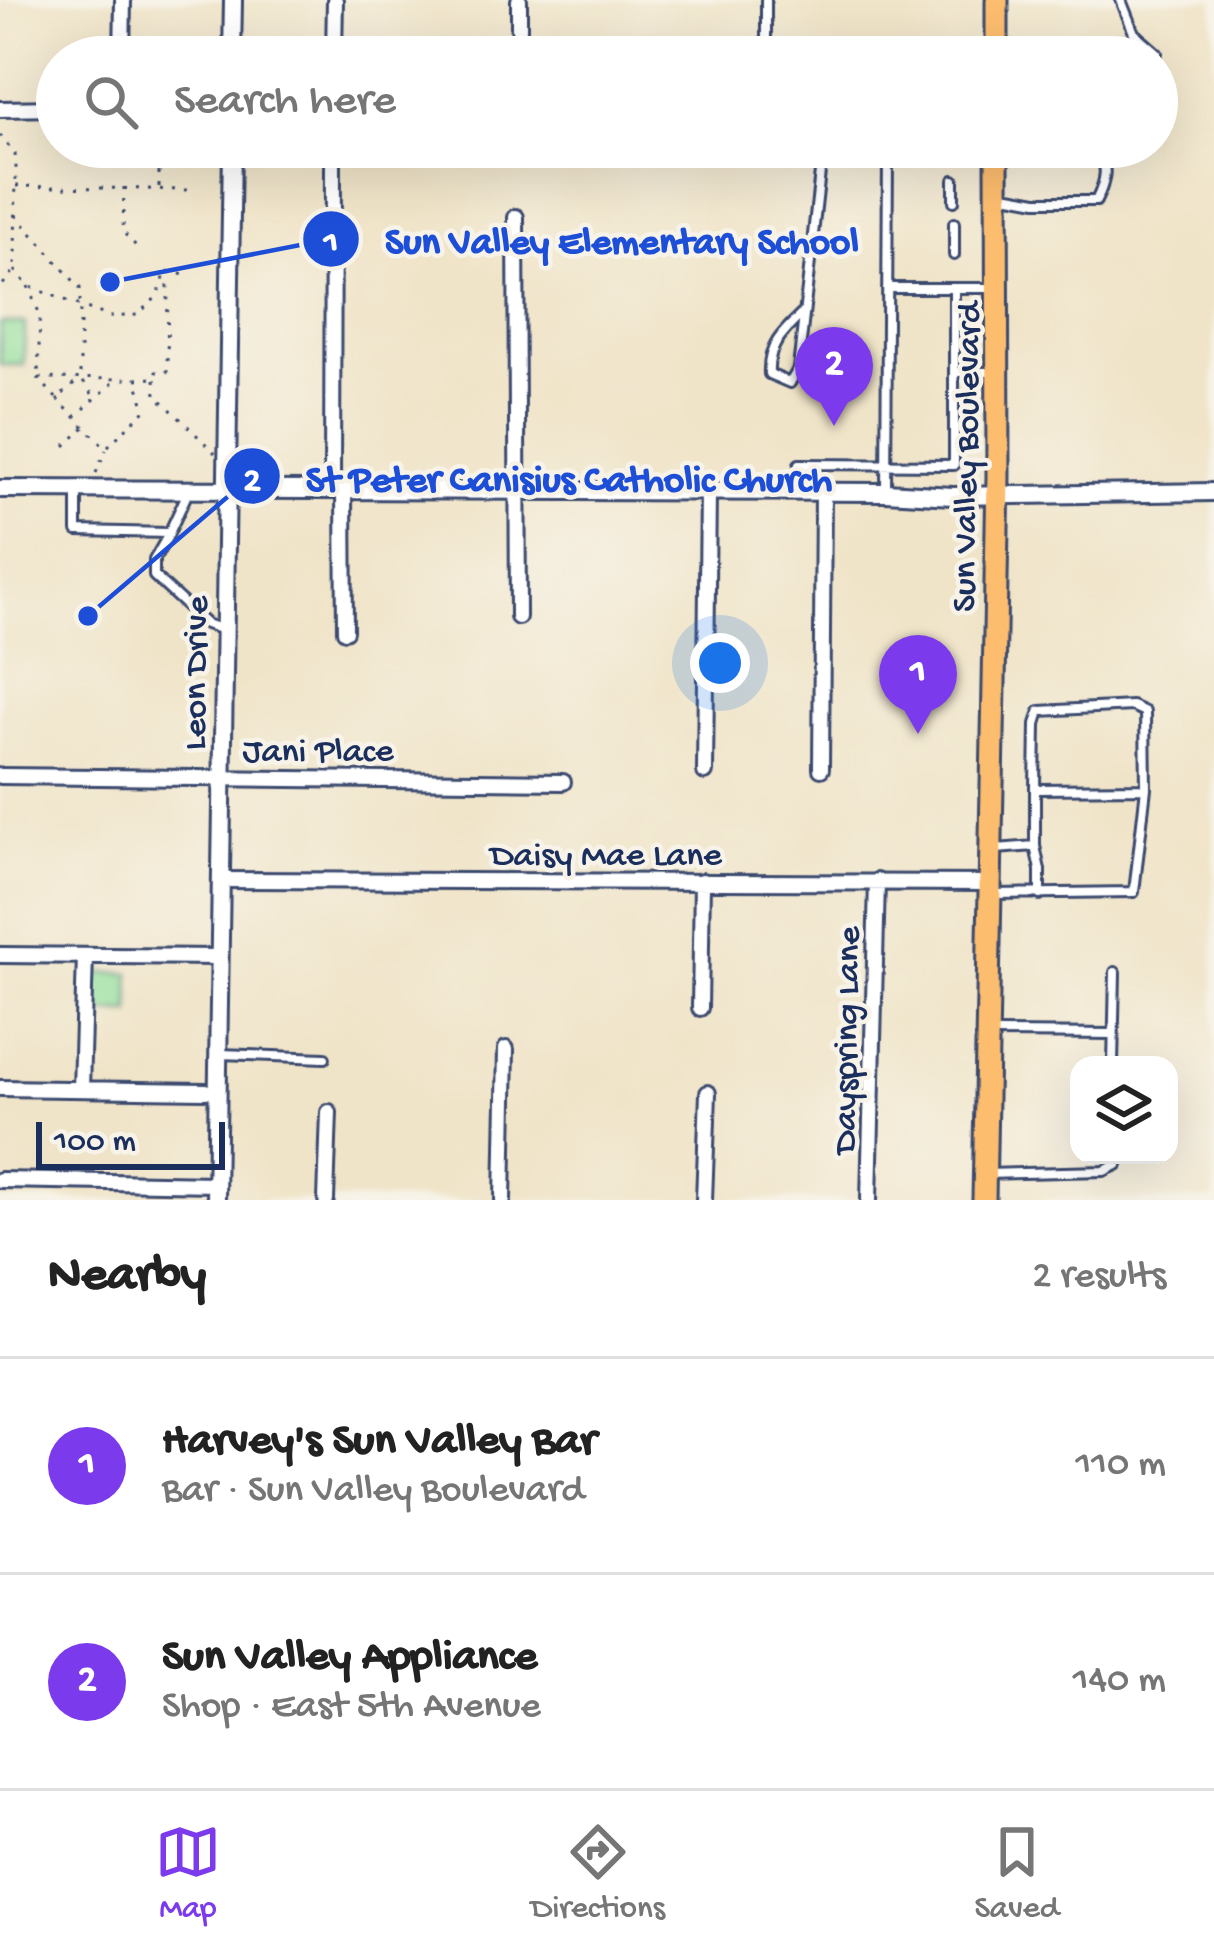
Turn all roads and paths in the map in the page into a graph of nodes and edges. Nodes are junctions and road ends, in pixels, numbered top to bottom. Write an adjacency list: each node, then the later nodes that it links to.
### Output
1 (123, 0): 9 (street)
2 (233, 0): 10 (street)
3 (335, 0): 11 (street)
4 (519, 0): 8 (street)
5 (766, 0): 12 (lane)
6 (997, 0): 13 (main road)
7 (1120, 0): 14 (lane)
8 (519, 29)
9 (122, 36)
10 (232, 36)
11 (334, 36)
12 (766, 36)
13 (997, 36)
14 (1137, 36)
15 (36, 108): 16 (street)
16 (0, 109)
17 (0, 135): 26 (path)
18 (159, 168): 28 (path)
19 (232, 168): 68 (street, Leon Drive)
20 (334, 168): 69 (street)
21 (820, 168): 46 (lane)
22 (888, 168): 42 (lane)
23 (998, 168): 30 (main road, Sun Valley Boulevard)
24 (1106, 168): 30 (lane)
25 (954, 180): 31 (lane)
26 (16, 186): 27 (path); 32 (path)
27 (124, 187): 28 (path); 35 (path)
28 (159, 189): 29 (path)
29 (188, 190)
30 (998, 194): 44 (main road, Sun Valley Boulevard)
31 (954, 201)
32 (16, 215): 37 (path); 45 (path)
33 (516, 217): 70 (street)
34 (954, 223): 36 (lane)
35 (136, 246)
36 (954, 255)
37 (15, 270): 40 (path); 41 (path)
38 (185, 275): 39 (path)
39 (168, 279): 45 (path); 52 (path)
40 (28, 286): 45 (path); 49 (path)
41 (0, 288)
42 (887, 288): 43 (lane); 63 (lane)
43 (954, 288): 44 (lane); 47 (lane)
44 (998, 288): 48 (main road, Sun Valley Boulevard)
45 (80, 307): 50 (path)
46 (804, 312): 46 (lane)
47 (954, 372): 48 (lane); 63 (lane)
48 (998, 372): 76 (main road, Sun Valley Boulevard)
49 (38, 378): 50 (path); 55 (path)
50 (80, 378): 51 (path); 55 (path); 56 (path)
51 (117, 378): 53 (path); 56 (path)
52 (155, 378): 53 (path); 54 (path)
53 (136, 379): 57 (path)
54 (156, 395): 57 (path); 62 (path)
55 (57, 399): 58 (path)
56 (96, 399): 58 (path)
57 (145, 410): 61 (path)
58 (75, 417): 59 (path)
59 (85, 427): 60 (path); 61 (path)
60 (65, 446)
61 (106, 448): 64 (path)
62 (217, 462)
63 (887, 465): 72 (lane); 74 (lane)
64 (96, 482)
65 (0, 489): 66 (street)
66 (77, 489): 67 (street); 77 (lane)
67 (189, 490): 68 (street); 77 (lane)
68 (229, 490): 69 (street); 79 (street, Leon Drive)
69 (338, 490): 70 (street); 80 (street)
70 (517, 491): 71 (street); 78 (street)
71 (708, 492): 74 (street); 82 (street)
72 (886, 492): 75 (street); 76 (street)
73 (1214, 492): 76 (street)
74 (798, 493): 75 (street)
75 (823, 493): 81 (street)
76 (998, 495): 89 (main road, Sun Valley Boulevard)
77 (170, 533): 79 (lane)
78 (518, 617)
79 (226, 631): 84 (street, Leon Drive)
80 (345, 631)
81 (821, 769)
82 (705, 772)
83 (0, 776): 84 (street, Jani Place)
84 (223, 777): 85 (street, Jani Place); 90 (street, Leon Drive)
85 (563, 782)
86 (1146, 788): 87 (lane); 87 (lane); 94 (lane)
87 (1035, 789): 88 (lane)
88 (1035, 846): 89 (lane); 94 (lane)
89 (991, 849): 93 (main road, Sun Valley Boulevard)
90 (221, 880): 91 (street, Daisy Mae Lane); 97 (street, Leon Drive)
91 (702, 881): 92 (street, Daisy Mae Lane); 99 (street)
92 (877, 881): 93 (street, Daisy Mae Lane); 118 (street, Dayspring Lane)
93 (990, 888): 94 (lane); 100 (main road, Sun Valley Boulevard)
94 (1040, 895)
95 (0, 955): 96 (street)
96 (85, 956): 97 (street); 107 (street)
97 (220, 957): 103 (street, Leon Drive)
98 (1115, 972): 101 (lane)
99 (700, 1008)
100 (987, 1033): 101 (lane); 112 (main road, Sun Valley Boulevard)
101 (1113, 1034): 104 (lane)
102 (506, 1049): 116 (street)
103 (218, 1054): 105 (lane); 108 (street, Leon Drive)
104 (1113, 1056)
105 (325, 1058)
106 (0, 1088): 107 (street)
107 (81, 1089): 108 (street)
108 (213, 1092): 114 (street, Leon Drive)
109 (708, 1093): 117 (street)
110 (328, 1112): 115 (street)
111 (1117, 1165): 112 (lane)
112 (985, 1174): 119 (main road, Sun Valley Boulevard)
113 (0, 1180): 114 (street)
114 (216, 1192)
115 (326, 1200)
116 (503, 1200)
117 (704, 1200)
118 (869, 1200)
119 (984, 1200)

